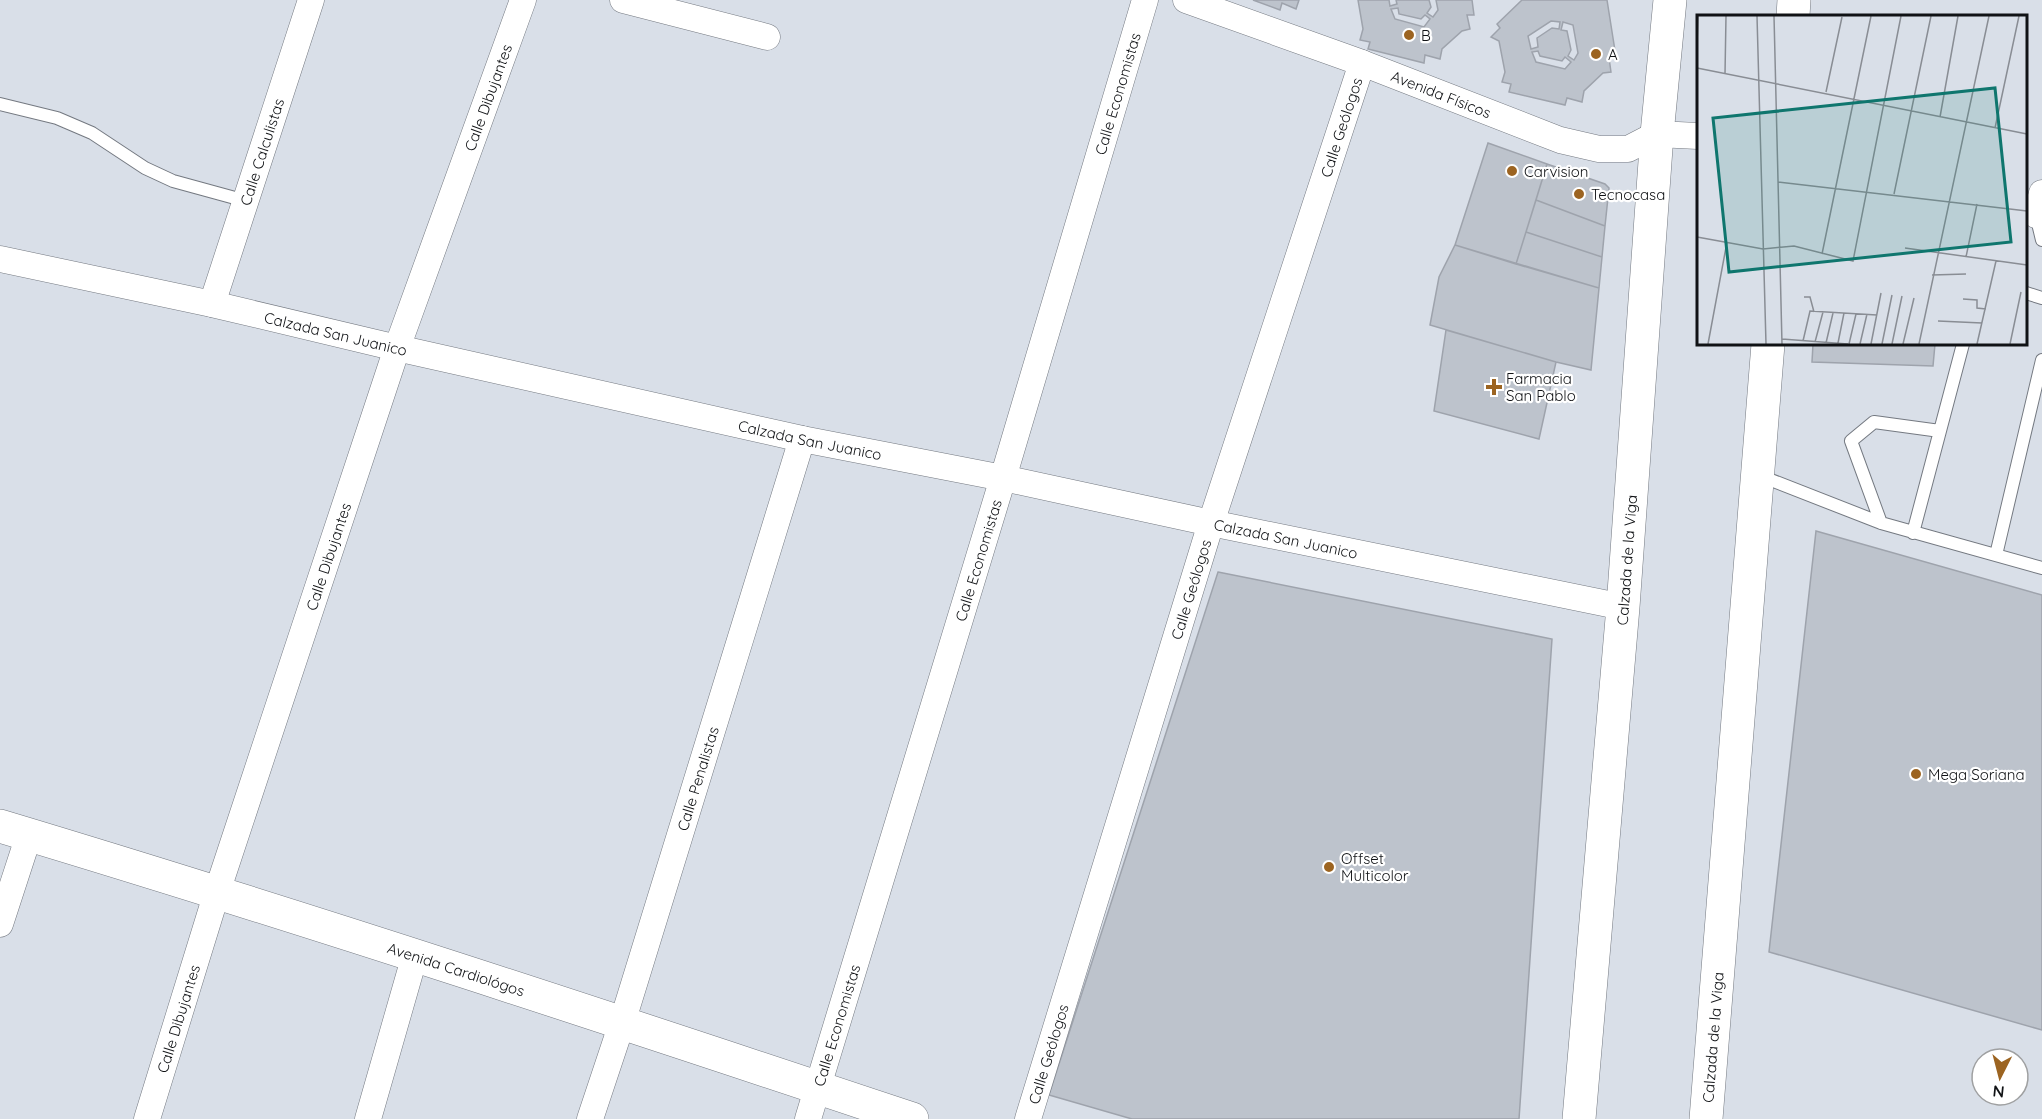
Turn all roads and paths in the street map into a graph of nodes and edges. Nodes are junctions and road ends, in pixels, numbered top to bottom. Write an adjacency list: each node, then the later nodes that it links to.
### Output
1 (311, 0): 14 (street, Calle Calculistas)
2 (523, 0): 23 (street, Calle Dibujantes)
3 (623, 0): 9 (street)
4 (1144, 0): 28 (street, Calle Economistas)
5 (1186, 0): 10 (street, Avenida Físicos)
6 (1670, 0): 12 (main road, Calzada de la Viga)
7 (1794, 0): 8 (main road)
8 (1793, 15)
9 (767, 37)
10 (1362, 63): 12 (street, Avenida Físicos); 29 (street, Calle Geólogos)
11 (0, 104): 14 (lane)
12 (1657, 134): 13 (street); 34 (main road, Calzada de la Viga)
13 (1697, 136)
14 (246, 201): 20 (street, Calle Calculistas)
15 (2036, 209): 16 (lane)
16 (2042, 240)
17 (0, 259): 20 (street, Calzada San Juanico)
18 (2027, 294): 19 (lane)
19 (2042, 298)
20 (212, 304): 23 (street, Calzada San Juanico)
21 (1768, 345): 27 (main road, Calzada de la Viga)
22 (1963, 345): 25 (lane)
23 (397, 348): 26 (street, Calzada San Juanico); 36 (street, Calle Dibujantes)
24 (2042, 360): 32 (lane)
25 (1940, 431): 30 (lane); 31 (lane)
26 (802, 439): 28 (street, Calzada San Juanico); 39 (street, Calle Penalistas)
27 (1758, 475): 30 (lane); 48 (main road, Calzada de la Viga)
28 (1003, 478): 29 (street, Calzada San Juanico); 40 (street, Calle Economistas)
29 (1211, 523): 34 (street, Calzada San Juanico); 46 (street, Calle Geólogos)
30 (1881, 523): 31 (lane)
31 (1913, 532): 32 (lane)
32 (1996, 555): 33 (lane)
33 (2042, 568)
34 (1623, 607): 47 (main road, Calzada de la Viga)
35 (15, 830): 36 (main road, Avenida Cardiológos); 37 (street)
36 (217, 892): 38 (main road, Avenida Cardiológos); 41 (street, Calle Dibujantes)
37 (0, 924)
38 (415, 955): 39 (main road, Avenida Cardiológos); 42 (street)
39 (621, 1023): 40 (main road, Avenida Cardiológos); 43 (street, Calle Penalistas)
40 (818, 1088): 44 (street, Calle Economistas); 45 (main road, Avenida Cardiológos)
41 (147, 1119)
42 (368, 1119)
43 (590, 1119)
44 (808, 1119)
45 (912, 1119)
46 (1028, 1119)
47 (1579, 1119)
48 (1706, 1119)

